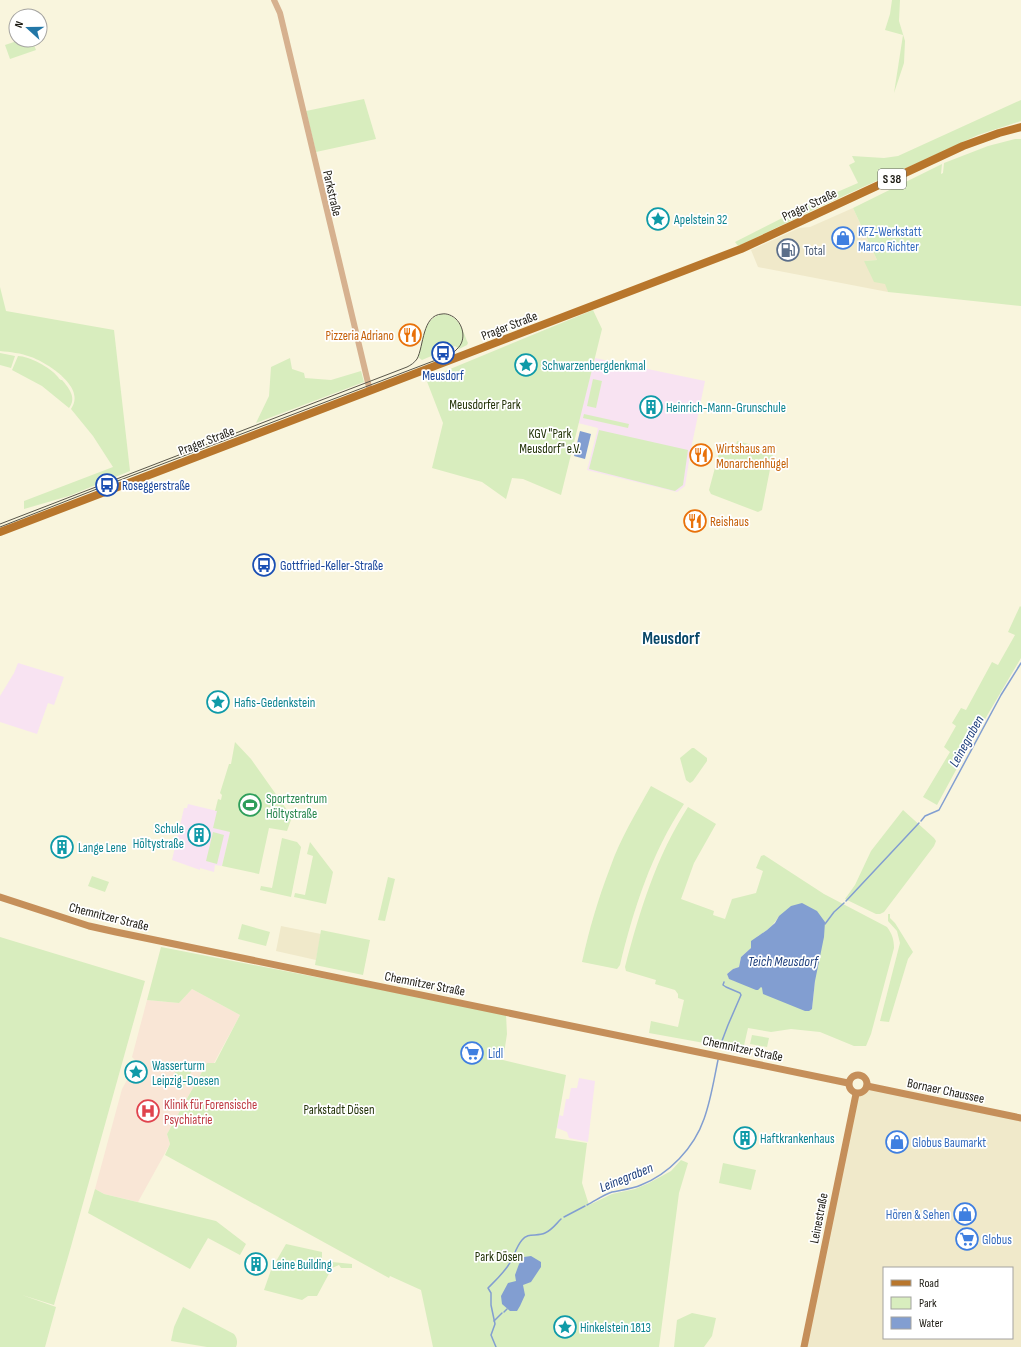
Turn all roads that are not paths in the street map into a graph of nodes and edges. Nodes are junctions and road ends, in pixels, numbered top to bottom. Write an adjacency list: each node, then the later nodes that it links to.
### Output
1 (274, 0): 3 (street, Parkstraße)
2 (1021, 127): 3 (main road, Prager Straße / S 38)
3 (370, 391): 4 (main road, Prager Straße)
4 (0, 532)
5 (0, 896): 6 (main road, Chemnitzer Straße)
6 (848, 1083): 7 (main road); 8 (main road)
7 (867, 1086): 8 (main road); 9 (main road, Bornaer Chaussee)
8 (856, 1094): 10 (main road, Leinestraße)
9 (1021, 1118)
10 (804, 1347)

